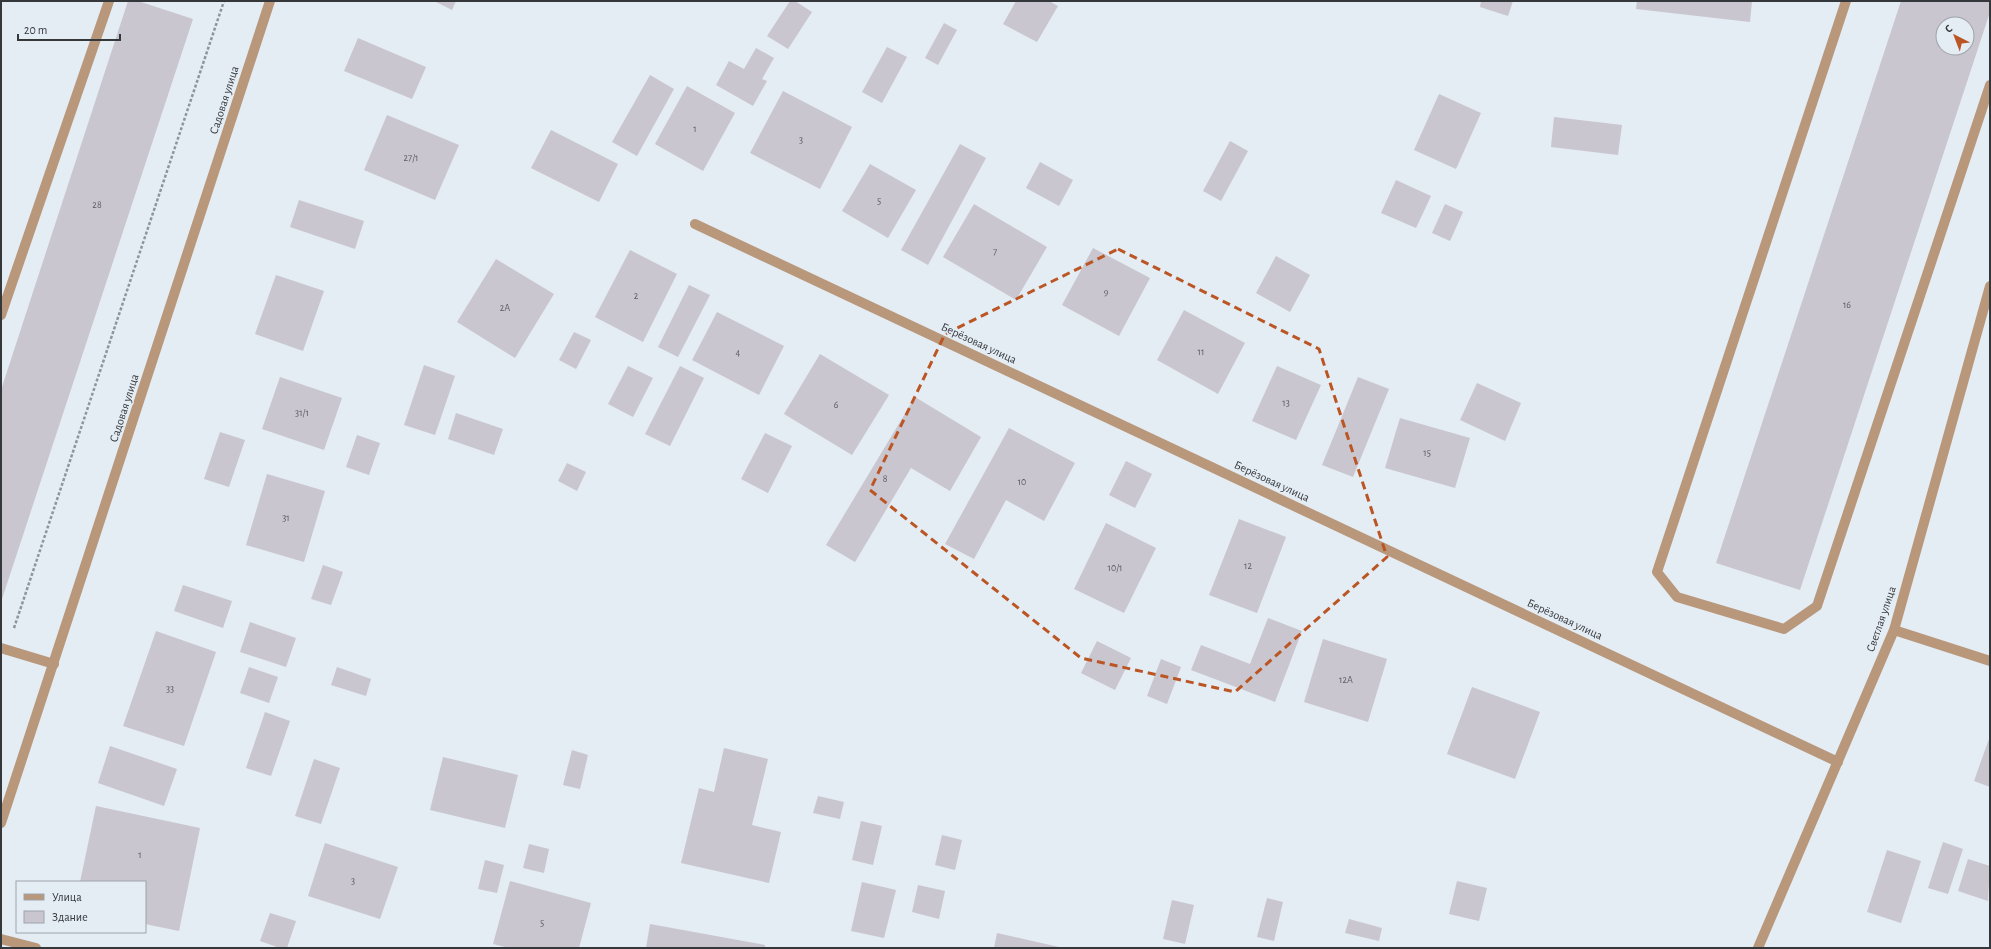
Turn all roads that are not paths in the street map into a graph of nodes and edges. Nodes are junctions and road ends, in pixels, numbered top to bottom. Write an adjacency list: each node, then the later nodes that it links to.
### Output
1 (109, 1): 8 (street)
2 (259, 1): 4 (street)
3 (1846, 1): 5 (street)
4 (270, 3): 12 (street, Садовая улица)
5 (1990, 85)
6 (695, 224): 13 (street, Берёзовая улица)
7 (1990, 286): 9 (street, Светлая улица)
8 (1, 315)
9 (1894, 630): 11 (street); 13 (street, Светлая улица)
10 (4, 649): 12 (street)
11 (1990, 661)
12 (54, 664): 14 (street, Садовая улица)
13 (1838, 762): 17 (street, Светлая улица)
14 (1, 823)
15 (1, 940): 16 (street)
16 (36, 948)
17 (1758, 948)

